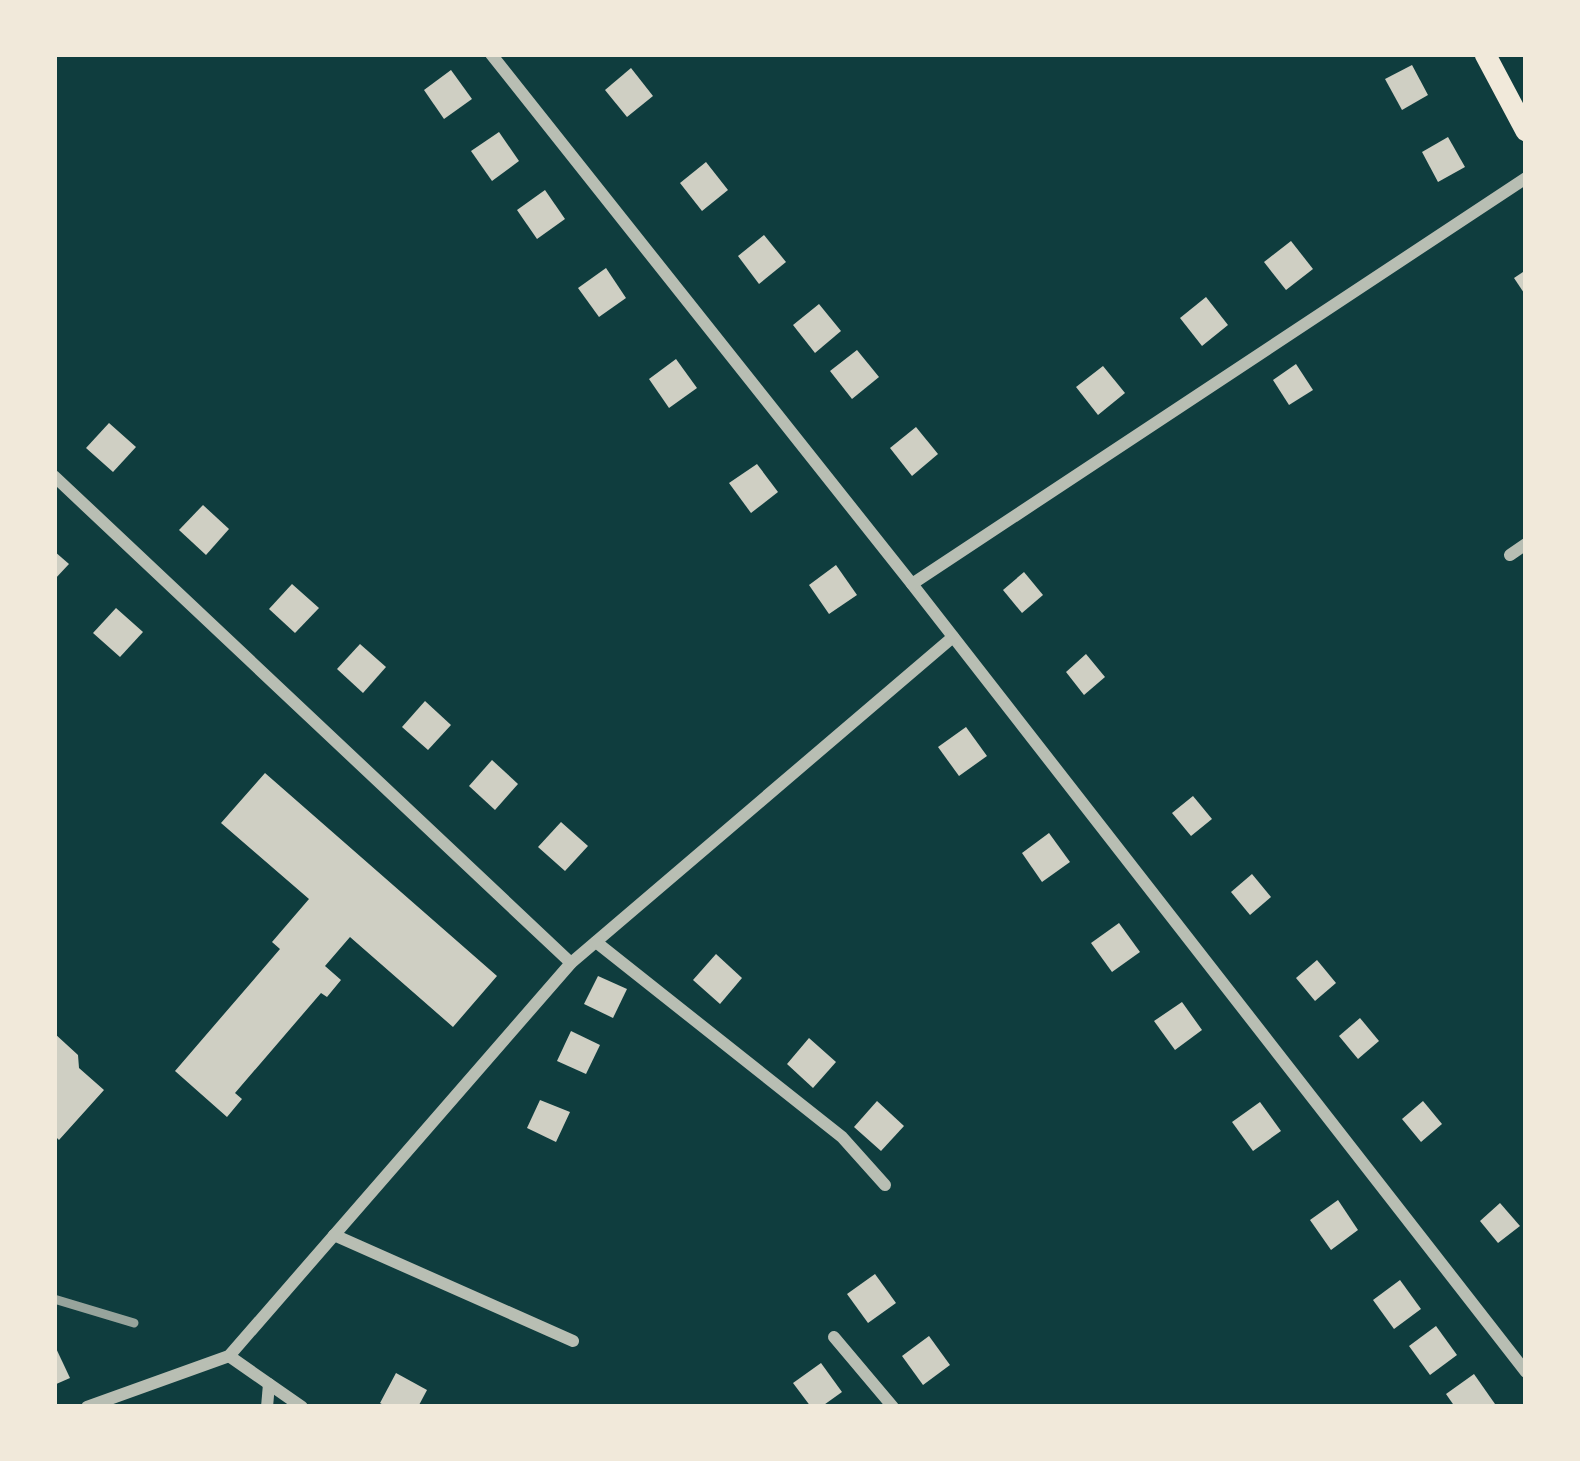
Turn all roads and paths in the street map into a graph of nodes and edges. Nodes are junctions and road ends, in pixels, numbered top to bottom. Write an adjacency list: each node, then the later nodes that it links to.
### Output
1 (491, 54): 8 (street)
2 (1485, 54): 3 (main road)
3 (1526, 131)
4 (1526, 178): 8 (street)
5 (54, 476): 11 (street)
6 (1526, 544): 7 (street)
7 (1510, 555)
8 (912, 584): 9 (street)
9 (953, 637): 10 (street); 17 (street)
10 (596, 942): 11 (street); 12 (street)
11 (571, 963): 13 (street)
12 (886, 1185)
13 (334, 1235): 15 (street); 16 (street)
14 (835, 1337): 22 (street)
15 (573, 1341)
16 (229, 1356): 18 (street); 19 (street)
17 (1526, 1372)
18 (269, 1384): 20 (street); 21 (street)
19 (87, 1407)
20 (266, 1407)
21 (302, 1407)
22 (893, 1407)

